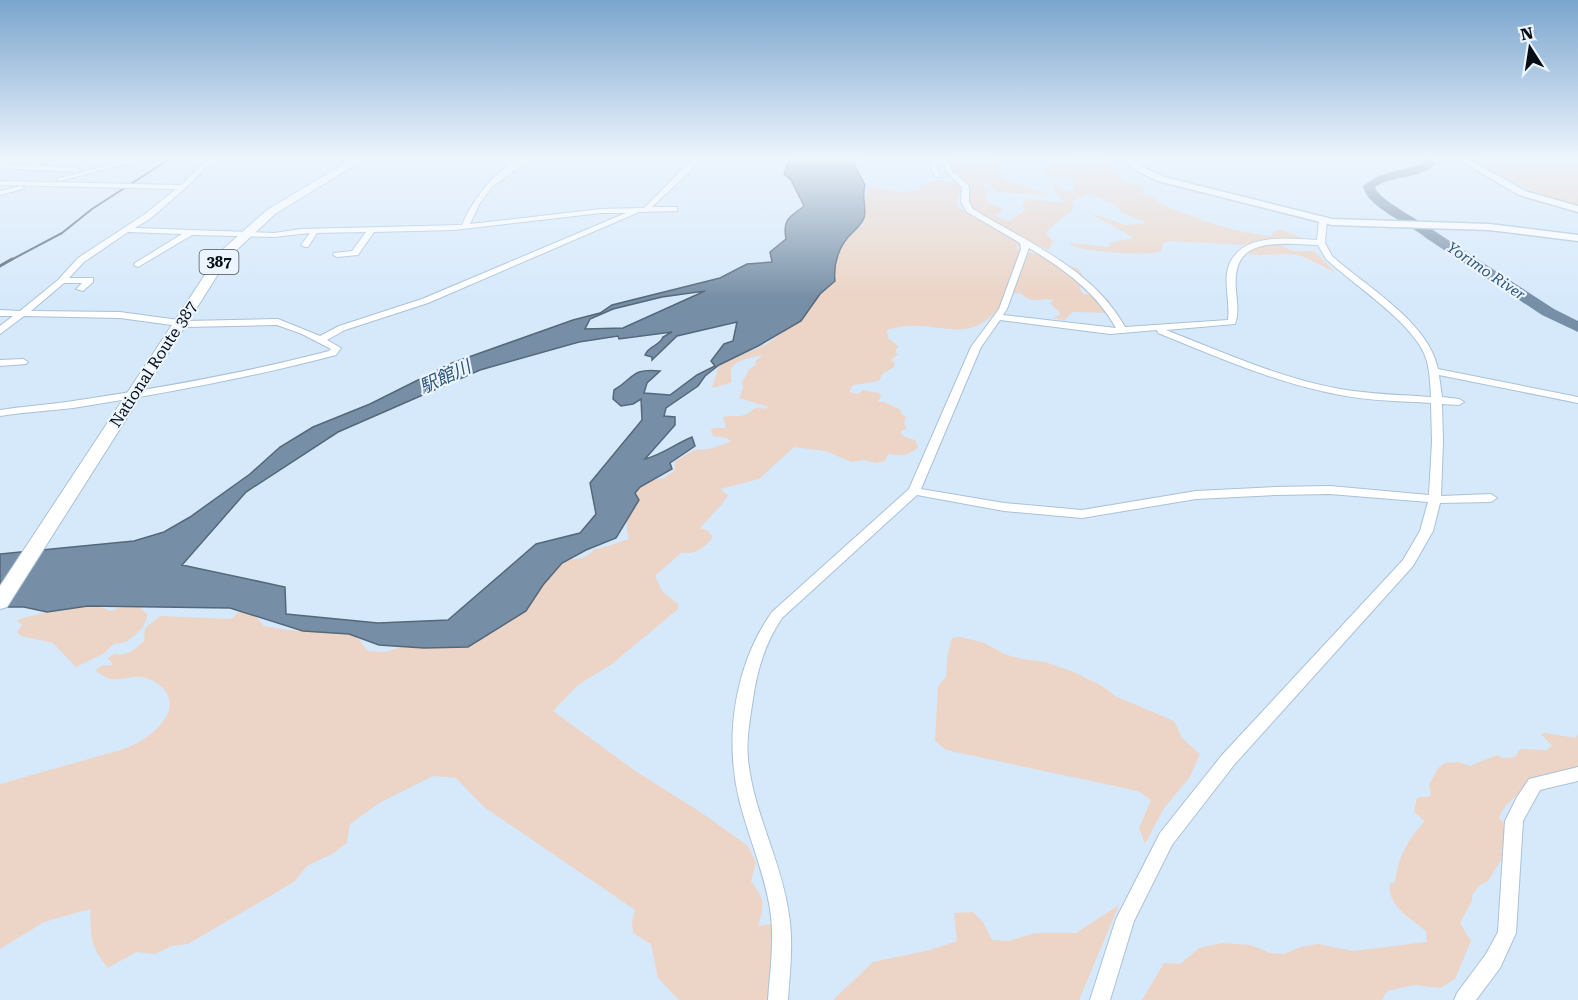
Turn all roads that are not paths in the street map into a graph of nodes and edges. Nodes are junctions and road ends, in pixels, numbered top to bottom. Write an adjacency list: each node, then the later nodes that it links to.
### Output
1 (160, 205): 14 (street)
2 (281, 205): 17 (highway, National Route 387 / 387)
3 (473, 205): 12 (street)
4 (648, 205): 8 (street)
5 (966, 205): 19 (street)
6 (1262, 205): 11 (main road)
7 (1563, 205): 10 (main road)
8 (643, 209): 9 (street); 12 (street); 33 (street)
9 (674, 209)
10 (1578, 209)
11 (1323, 220): 18 (main road); 20 (street)
12 (465, 227): 13 (street)
13 (372, 229): 15 (street); 22 (street)
14 (126, 230): 16 (street); 24 (street)
15 (315, 231): 17 (street); 21 (street)
16 (191, 232): 17 (street); 23 (street)
17 (244, 235): 29 (highway, National Route 387 / 387)
18 (1578, 238)
19 (1024, 243): 28 (street); 32 (street)
20 (1320, 243): 30 (street); 36 (street)
21 (305, 245)
22 (337, 255)
23 (138, 265)
24 (62, 280): 25 (street); 27 (street)
25 (81, 289)
26 (0, 313): 27 (street)
27 (24, 313): 29 (street); 31 (street)
28 (997, 317): 32 (street); 42 (street)
29 (178, 323): 33 (street); 37 (highway, National Route 387 / 387)
30 (1157, 329): 32 (street); 38 (street)
31 (0, 331)
32 (1123, 331)
33 (320, 340): 37 (street)
34 (23, 362): 35 (street)
35 (0, 363)
36 (1434, 371): 38 (street); 39 (street)
37 (133, 396): 41 (street); 45 (highway, National Route 387 / 387)
38 (1436, 400): 40 (street); 44 (street)
39 (1578, 400)
40 (1459, 402)
41 (0, 413)
42 (914, 490): 44 (street); 47 (street)
43 (1491, 498): 44 (street)
44 (1435, 499): 48 (street)
45 (0, 602)
46 (1578, 774): 49 (street)
47 (778, 1000)
48 (1100, 1000)
49 (1464, 1000)

